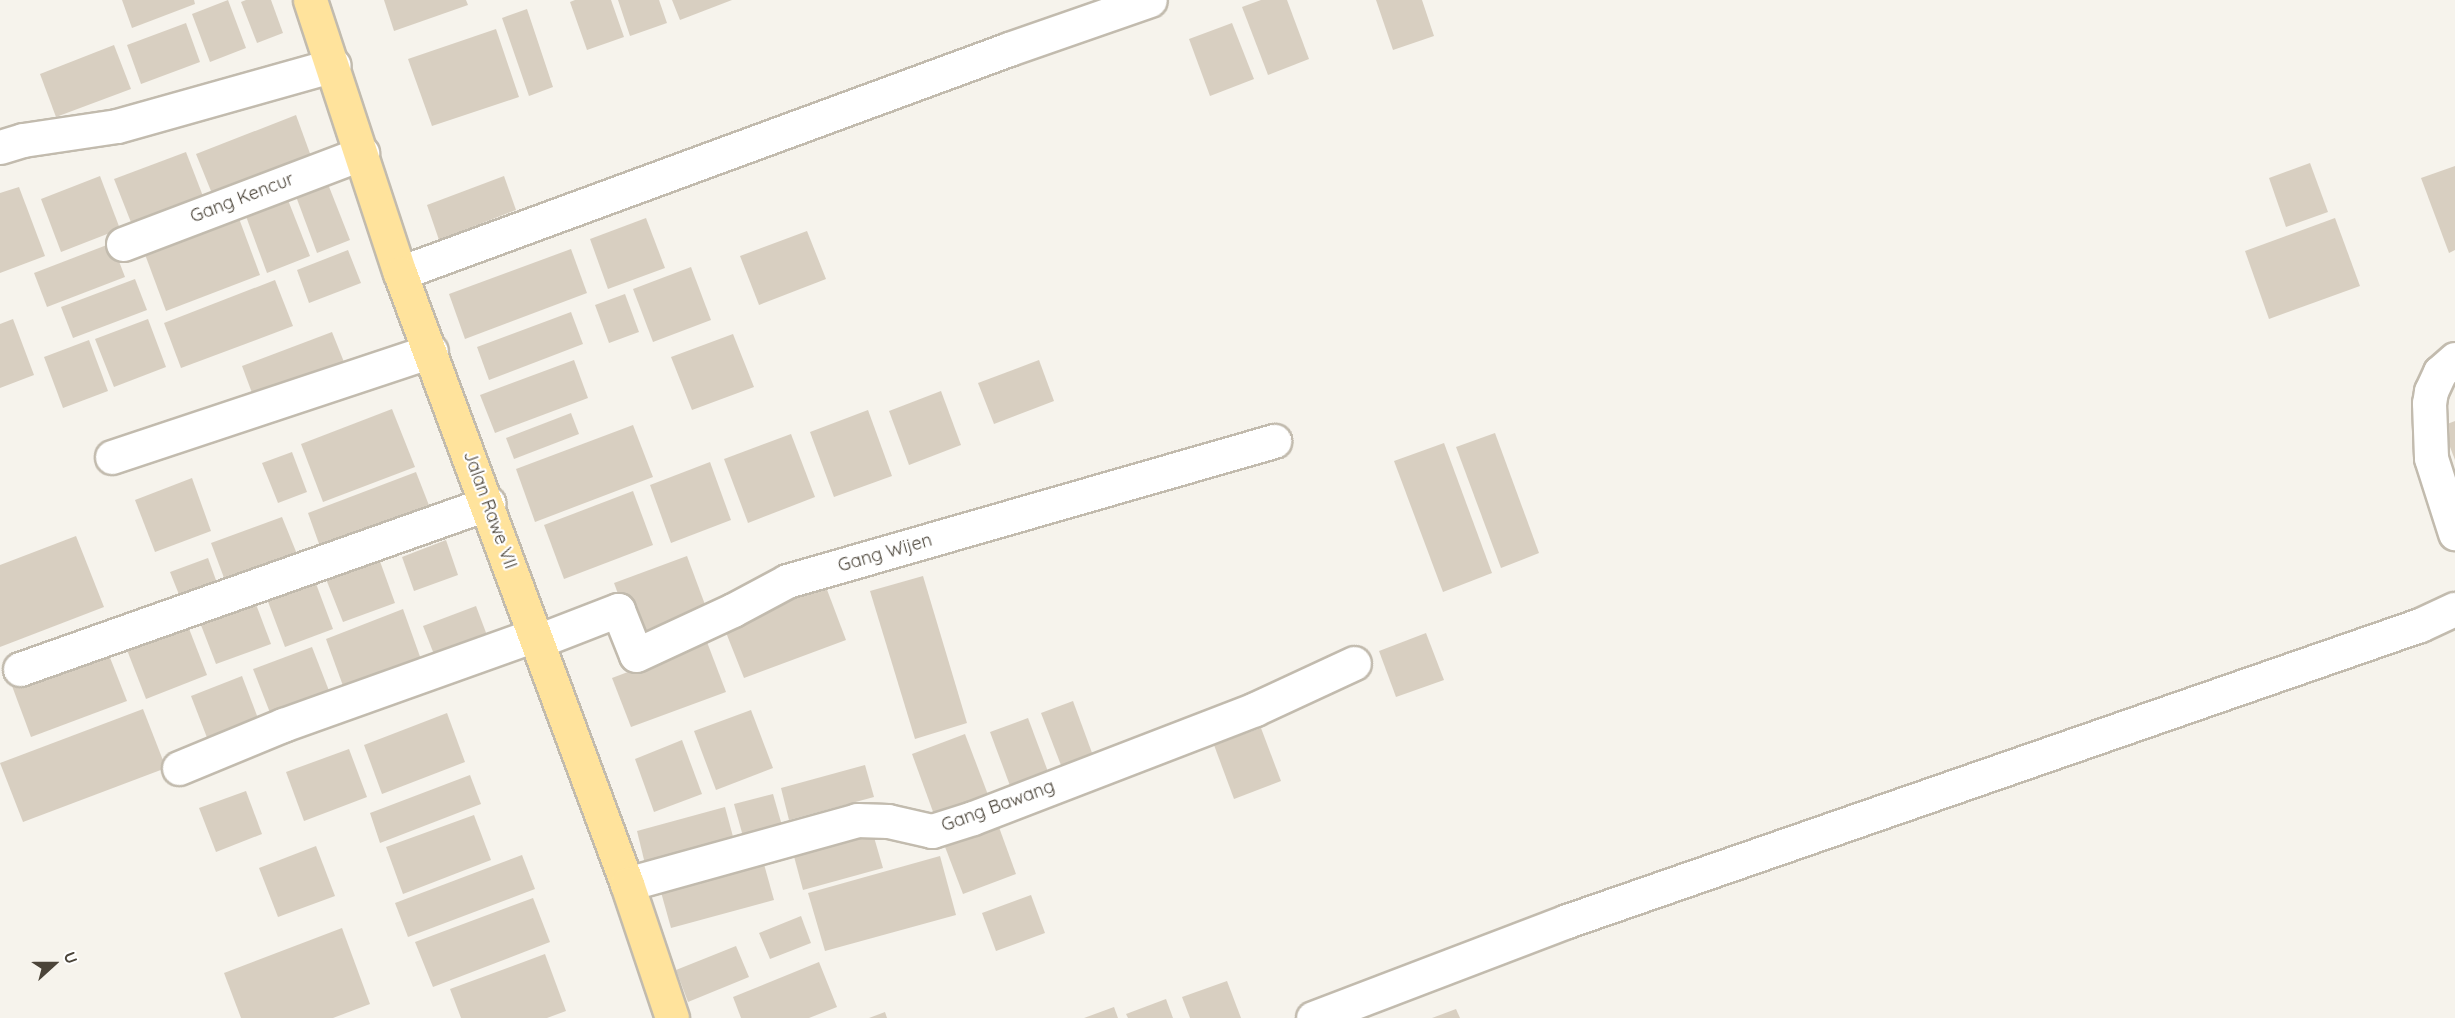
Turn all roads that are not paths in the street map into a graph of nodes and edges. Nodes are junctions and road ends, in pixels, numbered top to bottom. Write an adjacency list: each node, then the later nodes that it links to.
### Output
1 (310, 0): 3 (main road, Jalan Rawe VII)
2 (1150, 0): 7 (street)
3 (334, 65): 4 (street); 5 (main road, Jalan Rawe VII)
4 (0, 147)
5 (362, 153): 6 (street, Gang Kencur); 7 (main road, Jalan Rawe VII)
6 (123, 244)
7 (400, 273): 8 (main road, Jalan Rawe VII)
8 (431, 351): 11 (street); 12 (main road, Jalan Rawe VII)
9 (2455, 359): 13 (street)
10 (1274, 441): 15 (street, Gang Wijen)
11 (112, 457)
12 (488, 503): 15 (main road, Jalan Rawe VII); 17 (street)
13 (2455, 533)
14 (2455, 609): 21 (street)
15 (537, 638): 18 (street); 19 (main road, Jalan Rawe VII)
16 (1354, 663): 19 (street, Gang Bawang)
17 (20, 669)
18 (179, 768)
19 (627, 884): 20 (main road, Jalan Rawe VII)
20 (672, 1018)
21 (1313, 1018)

